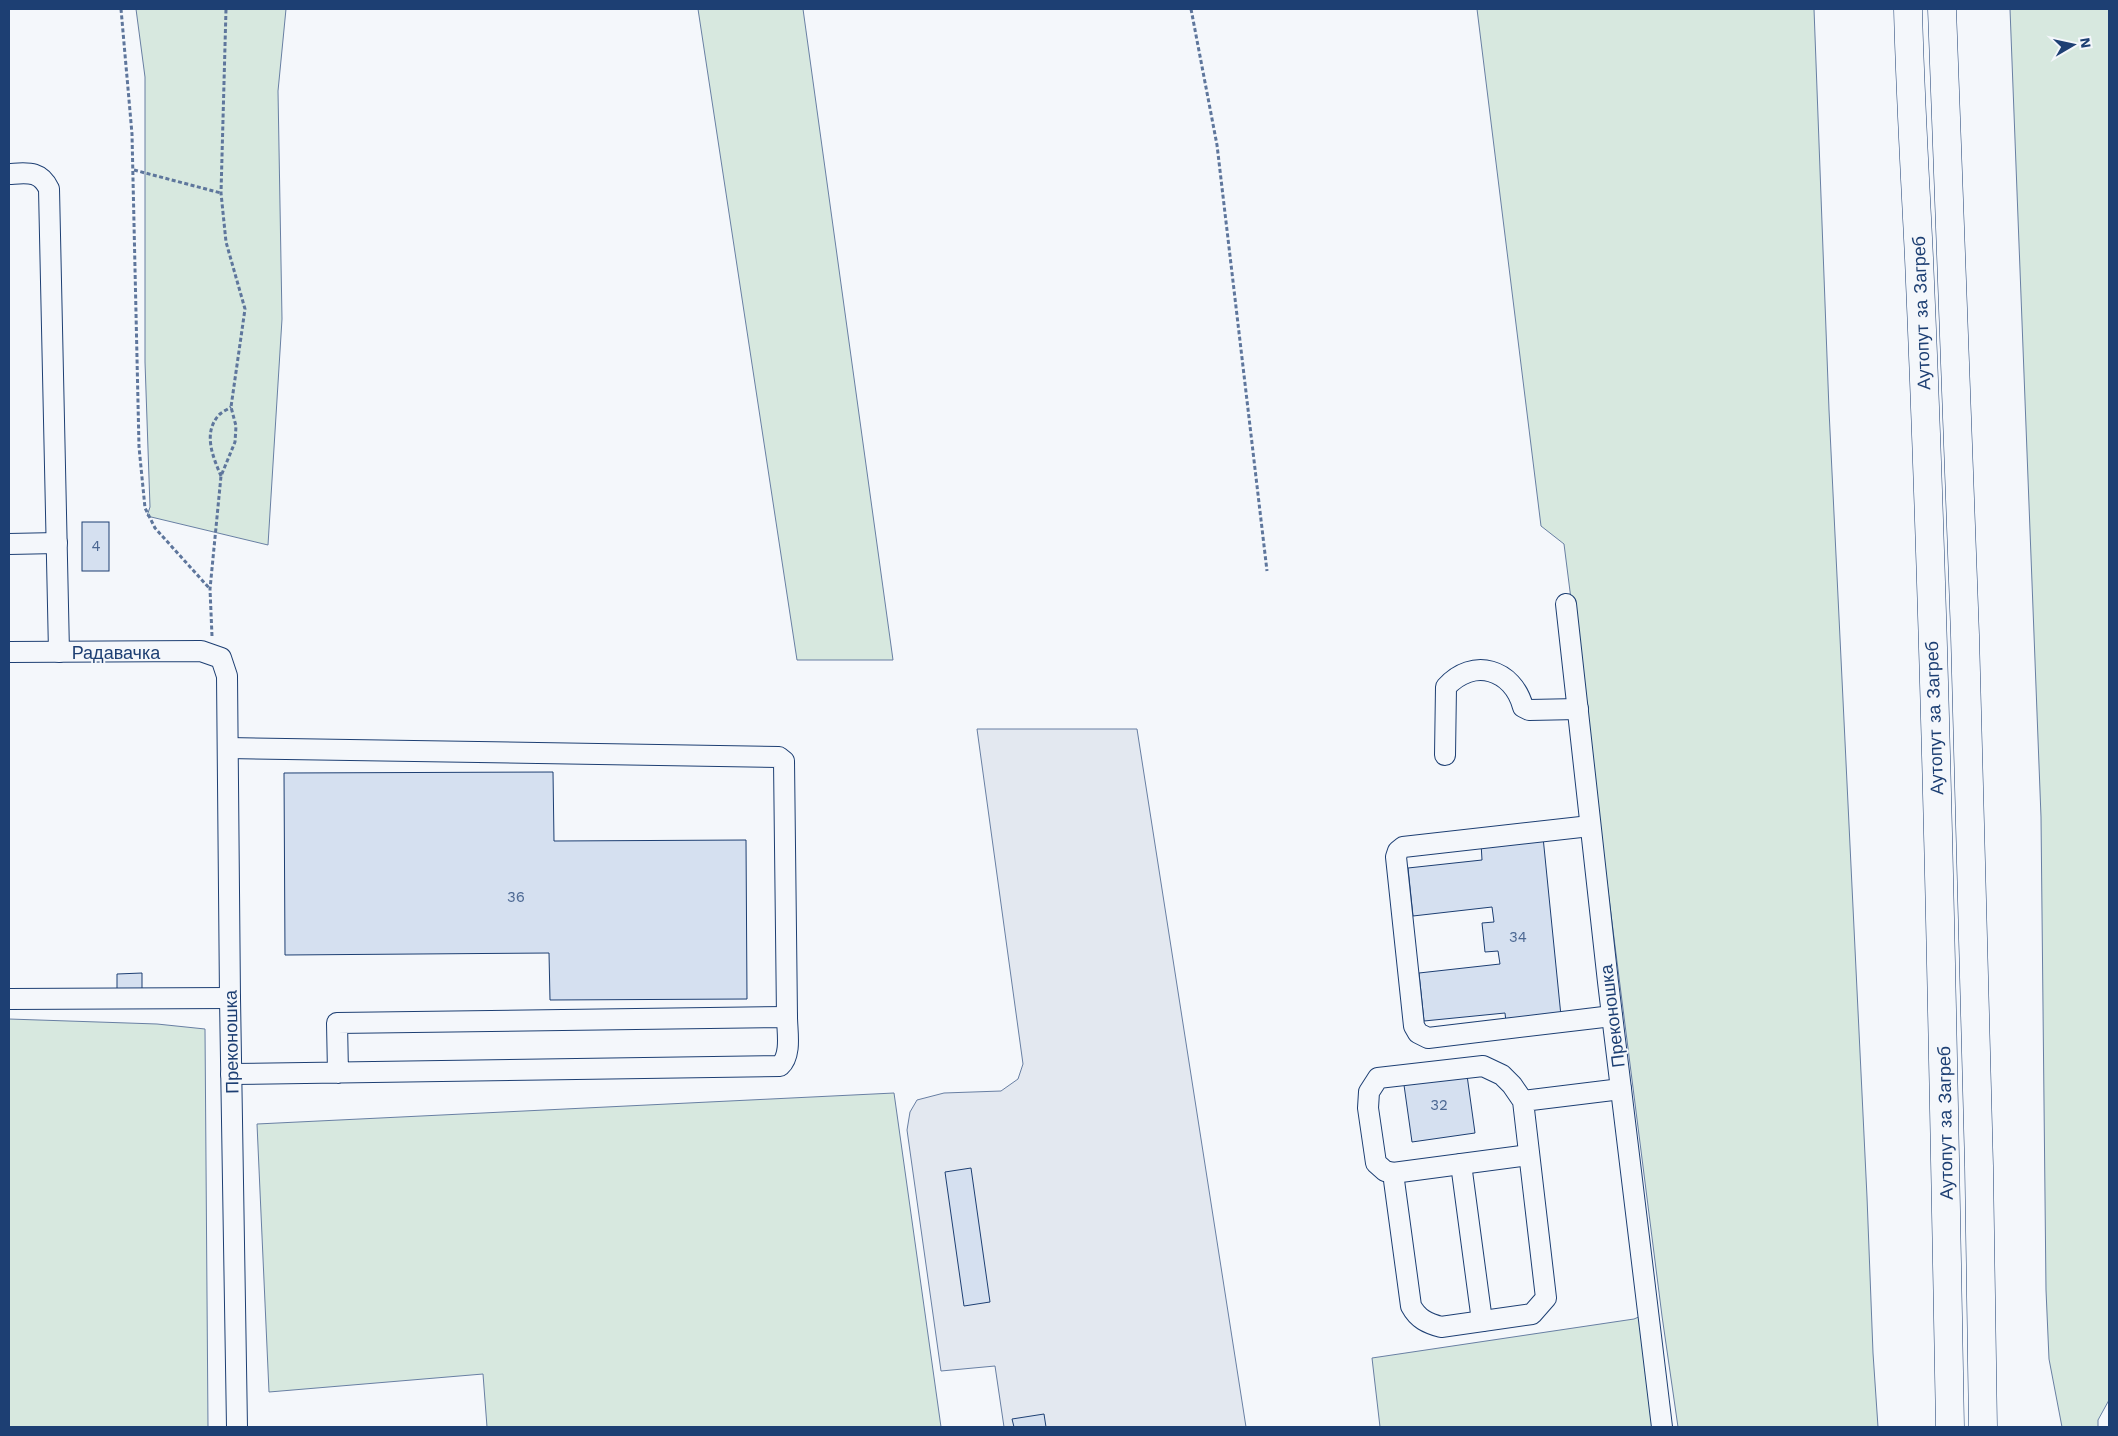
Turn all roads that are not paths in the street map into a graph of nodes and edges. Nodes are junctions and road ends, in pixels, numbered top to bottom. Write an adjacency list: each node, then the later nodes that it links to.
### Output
1 (1908, 9): 28 (highway, Аутопут за Загреб)
2 (1942, 9): 29 (highway, Аутопут за Загреб)
3 (9, 174): 4 (street)
4 (57, 543): 5 (street); 8 (street)
5 (9, 544)
6 (1566, 604): 10 (street, Преконошка)
7 (9, 652): 8 (street, Радавачка)
8 (59, 652): 9 (street, Радавачка)
9 (217, 656): 11 (street, Преконошка)
10 (1578, 709): 12 (street); 13 (street, Преконошка)
11 (228, 748): 14 (street, Преконошка); 17 (street)
12 (1445, 755)
13 (1590, 826): 16 (street, Преконошка); 16 (street)
14 (230, 998): 15 (street); 19 (street, Преконошка)
15 (9, 999)
16 (1612, 1016): 20 (street, Преконошка)
17 (788, 1017): 18 (street); 18 (street)
18 (338, 1073): 19 (street)
19 (231, 1074): 26 (street, Преконошка)
20 (1621, 1090): 21 (street); 27 (street, Преконошка)
21 (1523, 1101): 22 (street); 24 (street)
22 (1529, 1155): 23 (street); 25 (street)
23 (1461, 1164): 24 (street); 25 (street)
24 (1393, 1173): 25 (street)
25 (1482, 1321)
26 (237, 1427)
27 (1662, 1427)
28 (1950, 1427)
29 (1983, 1427)

